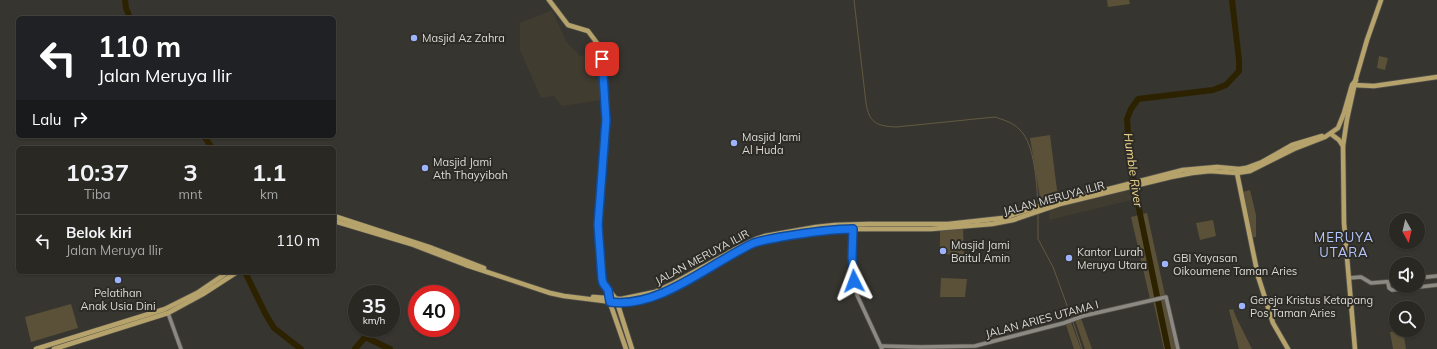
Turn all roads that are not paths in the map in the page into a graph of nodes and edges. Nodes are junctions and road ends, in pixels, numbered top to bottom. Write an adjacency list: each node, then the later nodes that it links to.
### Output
1 (548, 0): 25 (main road)
2 (1381, 0): 4 (main road)
3 (1437, 77): 4 (main road)
4 (1355, 84): 5 (main road); 6 (main road)
5 (1331, 134): 6 (main road); 7 (main road, JALAN MERUYA ILIR)
6 (1343, 146): 21 (main road)
7 (1263, 164): 8 (main road, JALAN MERUYA ILIR); 9 (main road, JALAN MERUYA ILIR)
8 (1237, 173): 9 (main road, JALAN MERUYA ILIR); 43 (main road)
9 (1134, 184): 11 (main road, JALAN MERUYA ILIR); 12 (main road, JALAN MERUYA ILIR)
10 (1058, 194): 11 (main road)
11 (1052, 202): 12 (main road, JALAN MERUYA ILIR)
12 (1044, 206): 15 (main road, JALAN MERUYA ILIR)
13 (336, 217): 16 (main road, JALAN MERUYA ILIR)
14 (336, 222): 16 (main road, JALAN MERUYA ILIR)
15 (853, 226): 28 (main road, JALAN MERUYA ILIR); 29 (main road, JALAN MERUYA ILIR); 36 (street)
16 (395, 238): 26 (main road, JALAN MERUYA ILIR); 27 (main road, JALAN MERUYA ILIR)
17 (226, 274): 24 (main road)
18 (234, 274): 24 (main road)
19 (1437, 276): 20 (street)
20 (1425, 277)
21 (1348, 278): 22 (street); 44 (main road)
22 (1388, 282): 23 (street)
23 (1437, 285)
24 (211, 287): 31 (main road)
25 (608, 290): 26 (main road); 28 (main road)
26 (610, 300): 27 (main road, JALAN MERUYA ILIR); 28 (main road, JALAN MERUYA ILIR); 30 (main road)
27 (602, 301): 30 (main road)
28 (617, 301): 29 (main road, JALAN MERUYA ILIR); 32 (main road)
29 (633, 302): 32 (main road)
30 (613, 310): 35 (main road)
31 (166, 311): 33 (main road); 40 (street)
32 (621, 314): 34 (main road)
33 (84, 337): 38 (main road); 39 (main road)
34 (630, 342): 35 (main road); 41 (main road)
35 (626, 346)
36 (882, 347): 37 (street, JALAN ARIES UTAMA I)
37 (921, 348): 42 (street, JALAN ARIES UTAMA I)
38 (36, 349)
39 (54, 349)
40 (181, 349)
41 (632, 349)
42 (1178, 349)
43 (1288, 349)
44 (1355, 349)

